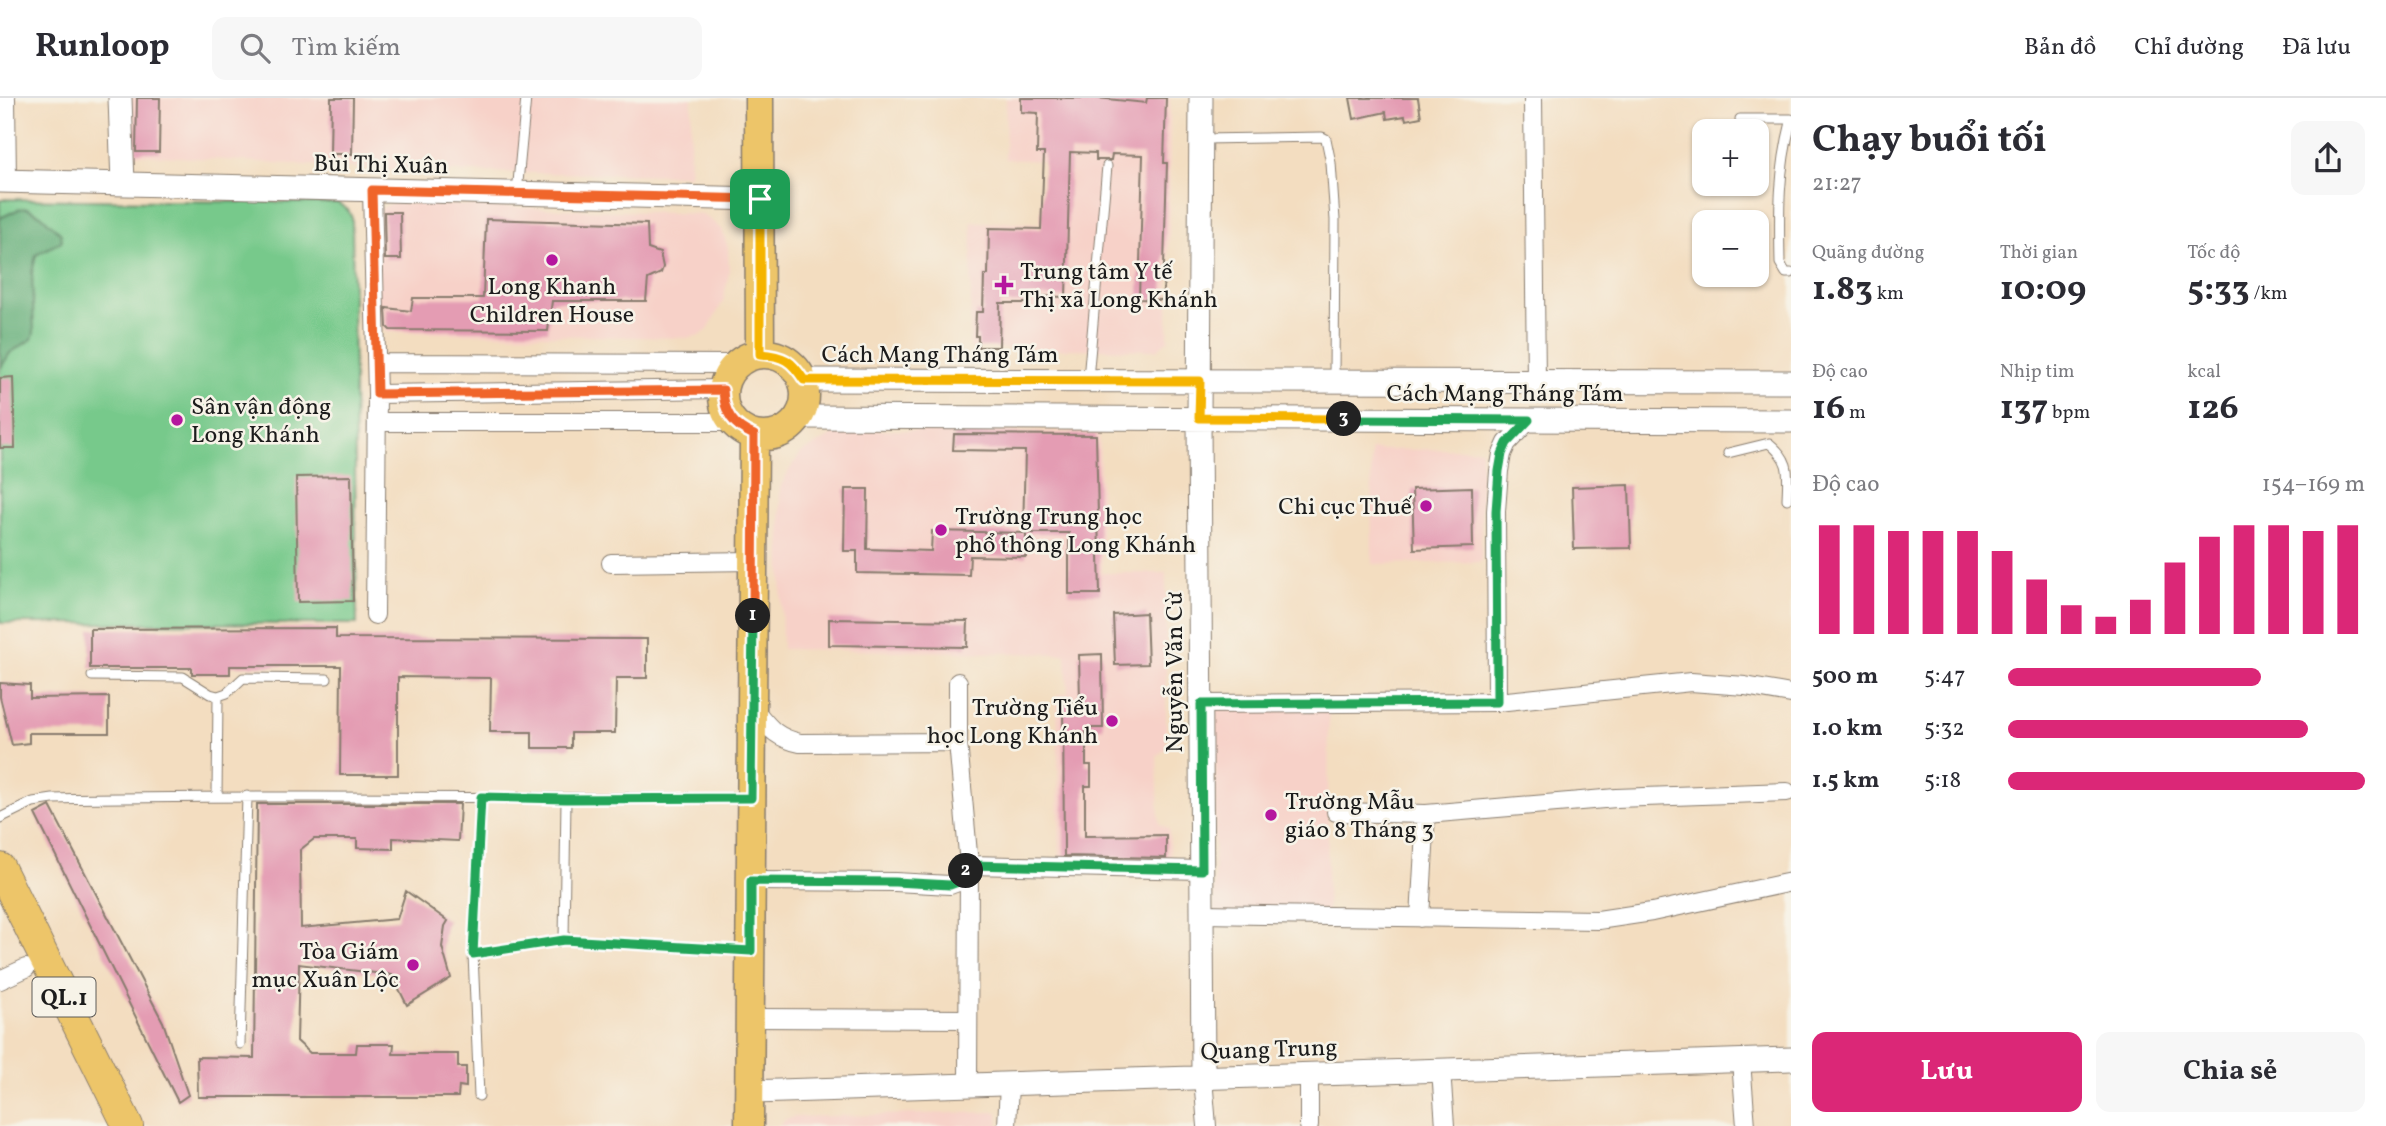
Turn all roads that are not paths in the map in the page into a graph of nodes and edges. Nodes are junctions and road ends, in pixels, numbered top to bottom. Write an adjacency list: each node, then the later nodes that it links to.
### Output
1 (6, 98): 12 (street)
2 (120, 98): 13 (street)
3 (526, 98): 15 (lane)
4 (759, 98): 16 (main road)
5 (1201, 98): 9 (street, Nguyễn Văn Cừ)
6 (1533, 98): 24 (street)
7 (1769, 121): 8 (lane)
8 (1791, 121): 10 (lane)
9 (1201, 139): 22 (street, Nguyễn Văn Cừ); 23 (lane)
10 (1787, 156): 17 (lane)
11 (1107, 166): 21 (lane)
12 (3, 181): 13 (street, Bùi Thị Xuân)
13 (123, 184): 14 (street, Bùi Thị Xuân)
14 (372, 190): 15 (street, Bùi Thị Xuân); 19 (street)
15 (517, 193): 16 (street, Bùi Thị Xuân)
16 (760, 199): 18 (main road)
17 (1791, 273)
18 (749, 359): 19 (street); 20 (main road); 26 (main road)
19 (377, 363): 27 (street)
20 (804, 380): 21 (street, Cách Mạng Tháng Tám); 28 (main road)
21 (1088, 380): 22 (street, Cách Mạng Tháng Tám)
22 (1200, 381): 23 (street, Cách Mạng Tháng Tám); 29 (street, Nguyễn Văn Cừ)
23 (1334, 381): 24 (street, Cách Mạng Tháng Tám)
24 (1536, 381): 25 (street, Cách Mạng Tháng Tám)
25 (1791, 382)
26 (723, 390): 27 (street); 33 (main road)
27 (377, 394): 32 (street)
28 (800, 417): 29 (street, Cách Mạng Tháng Tám); 33 (main road)
29 (1199, 418): 30 (street, Cách Mạng Tháng Tám); 46 (street, Nguyễn Văn Cừ)
30 (1529, 420): 31 (street, Cách Mạng Tháng Tám); 45 (street)
31 (1782, 421): 34 (lane)
32 (377, 422): 33 (street); 39 (street)
33 (744, 428): 37 (main road)
34 (1769, 443): 35 (lane); 36 (lane)
35 (1728, 453)
36 (1787, 499)
37 (753, 561): 38 (street); 47 (main road)
38 (611, 563)
39 (375, 615)
40 (92, 676): 44 (lane)
41 (327, 679): 44 (lane)
42 (958, 682): 48 (street)
43 (1791, 694): 45 (street)
44 (218, 696): 50 (lane)
45 (1497, 702): 46 (street)
46 (1201, 704): 60 (street, Nguyễn Văn Cừ)
47 (752, 707): 48 (street); 53 (main road)
48 (958, 742): 58 (street)
49 (1787, 792): 56 (street)
50 (217, 796): 51 (lane); 57 (lane)
51 (247, 796): 52 (lane); 72 (lane)
52 (481, 797): 54 (lane); 68 (lane)
53 (751, 798): 54 (lane); 61 (main road)
54 (566, 799): 66 (lane)
55 (1336, 812): 56 (street)
56 (1426, 814): 65 (street)
57 (0, 818)
58 (969, 865): 60 (street); 61 (street); 71 (street)
59 (0, 869): 83 (highway, QL.1)
60 (1202, 870): 63 (street, Nguyễn Văn Cừ)
61 (751, 881): 67 (main road)
62 (1791, 883): 65 (street)
63 (1202, 914): 65 (street); 77 (street, Nguyễn Văn Cừ)
64 (0, 915): 69 (highway, QL.1)
65 (1420, 918)
66 (564, 940): 67 (lane); 68 (lane)
67 (751, 951): 70 (main road)
68 (473, 954): 81 (lane)
69 (13, 974): 82 (highway, QL.1)
70 (750, 1018): 71 (street); 80 (main road)
71 (968, 1019): 79 (street)
72 (240, 1044)
73 (1791, 1059): 74 (street, Quang Trung)
74 (1741, 1061): 75 (street, Quang Trung); 89 (street)
75 (1441, 1070): 76 (street, Quang Trung); 88 (street)
76 (1309, 1074): 77 (street, Quang Trung); 87 (street)
77 (1203, 1078): 78 (street, Quang Trung); 86 (street)
78 (1009, 1084): 79 (street, Quang Trung); 85 (street)
79 (968, 1085): 80 (street, Quang Trung)
80 (750, 1092): 84 (main road)
81 (479, 1096)
82 (105, 1126)
83 (128, 1126)
84 (749, 1126)
85 (1007, 1126)
86 (1207, 1126)
87 (1309, 1126)
88 (1445, 1126)
89 (1746, 1126)

